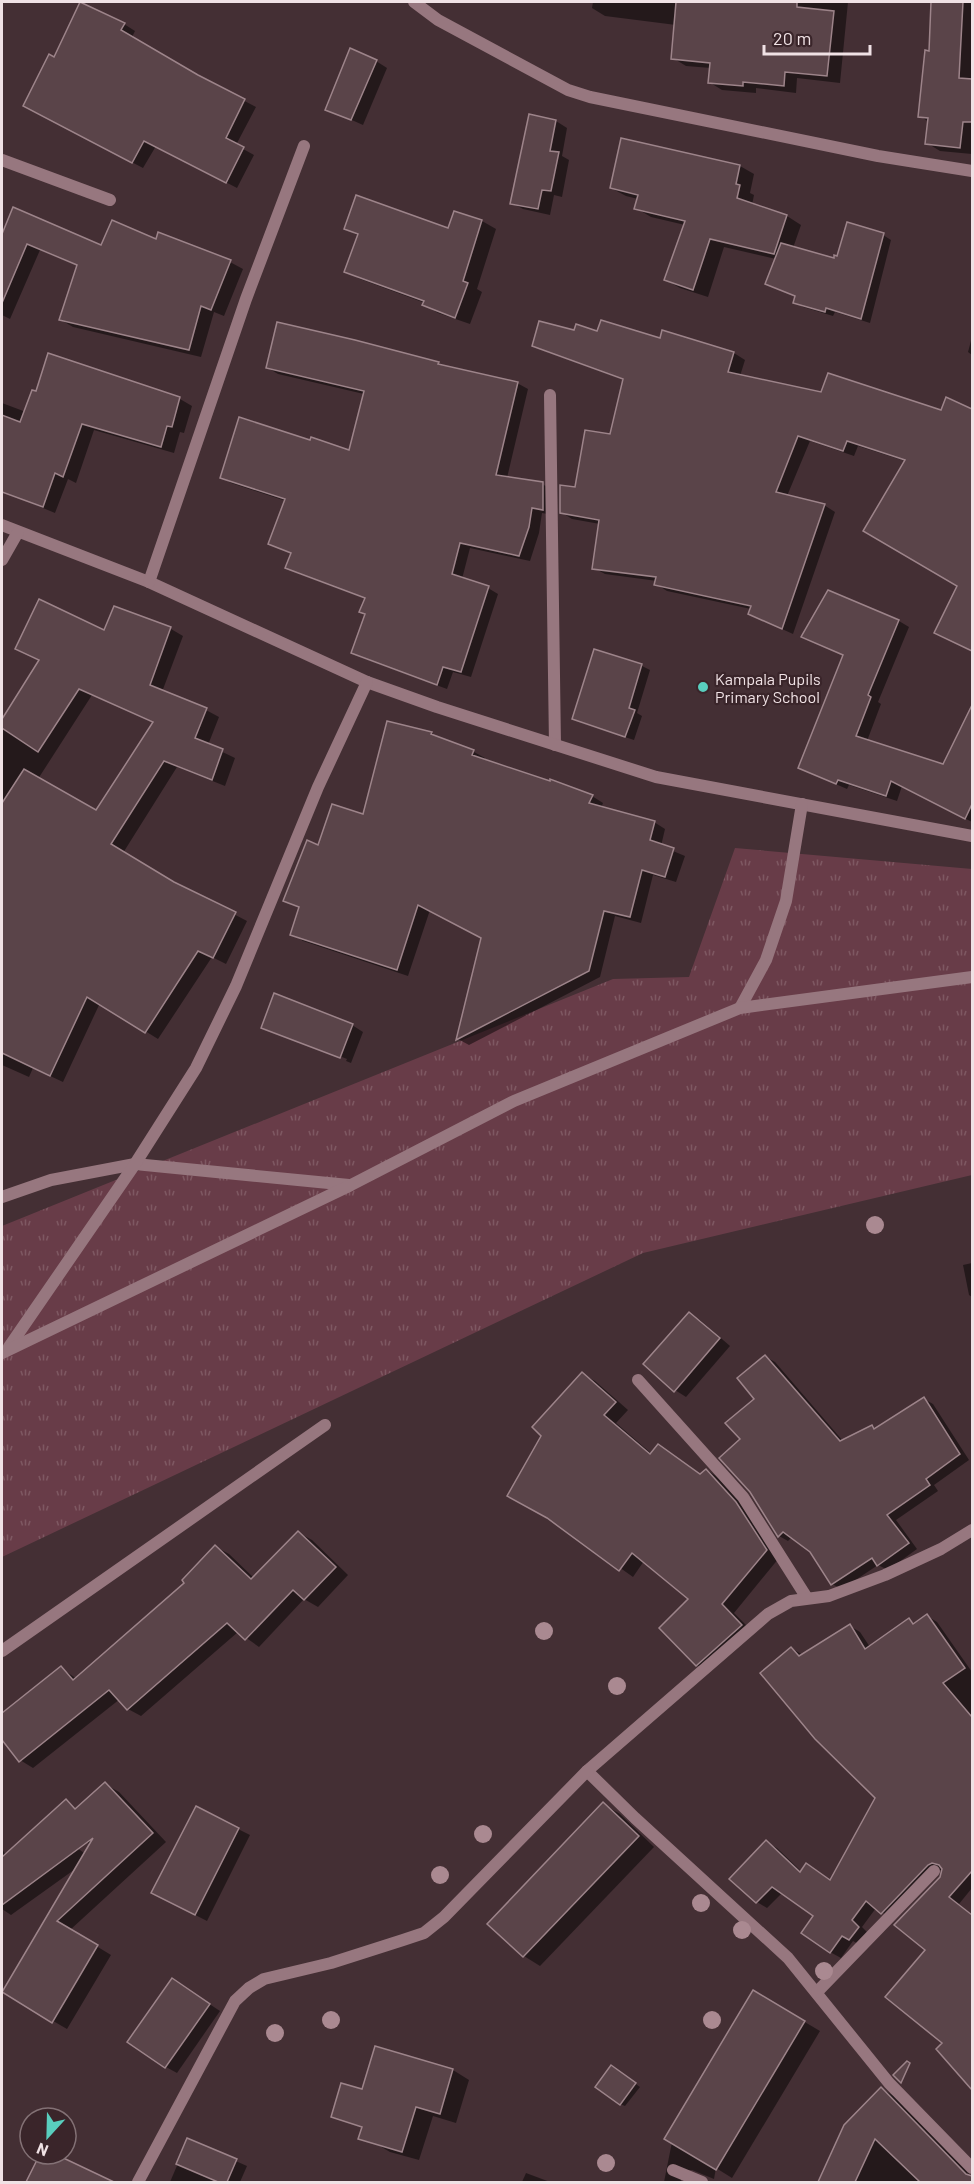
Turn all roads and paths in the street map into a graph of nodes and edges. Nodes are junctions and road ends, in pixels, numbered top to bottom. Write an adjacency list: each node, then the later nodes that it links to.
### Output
1 (414, 2): 4 (street)
2 (304, 146): 10 (street)
3 (2, 160): 5 (street)
4 (972, 171)
5 (110, 200)
6 (550, 395): 12 (street)
7 (2, 525): 8 (street)
8 (18, 532): 9 (street); 10 (street)
9 (2, 560)
10 (149, 582): 11 (street)
11 (367, 682): 12 (street); 17 (street)
12 (555, 745): 13 (street)
13 (802, 804): 14 (street); 16 (street)
14 (972, 836)
15 (972, 977): 16 (street)
16 (740, 1008): 18 (street)
17 (135, 1164): 18 (street); 19 (street); 20 (street)
18 (351, 1185): 20 (street)
19 (2, 1197)
20 (4, 1353)
21 (638, 1380): 24 (street)
22 (325, 1425): 25 (street)
23 (972, 1530): 24 (street)
24 (807, 1598): 26 (street)
25 (2, 1651)
26 (587, 1771): 28 (street); 31 (street)
27 (934, 1871): 28 (street)
28 (817, 1992): 29 (street)
29 (972, 2168)
30 (673, 2170): 32 (street)
31 (138, 2182)
32 (702, 2182)

